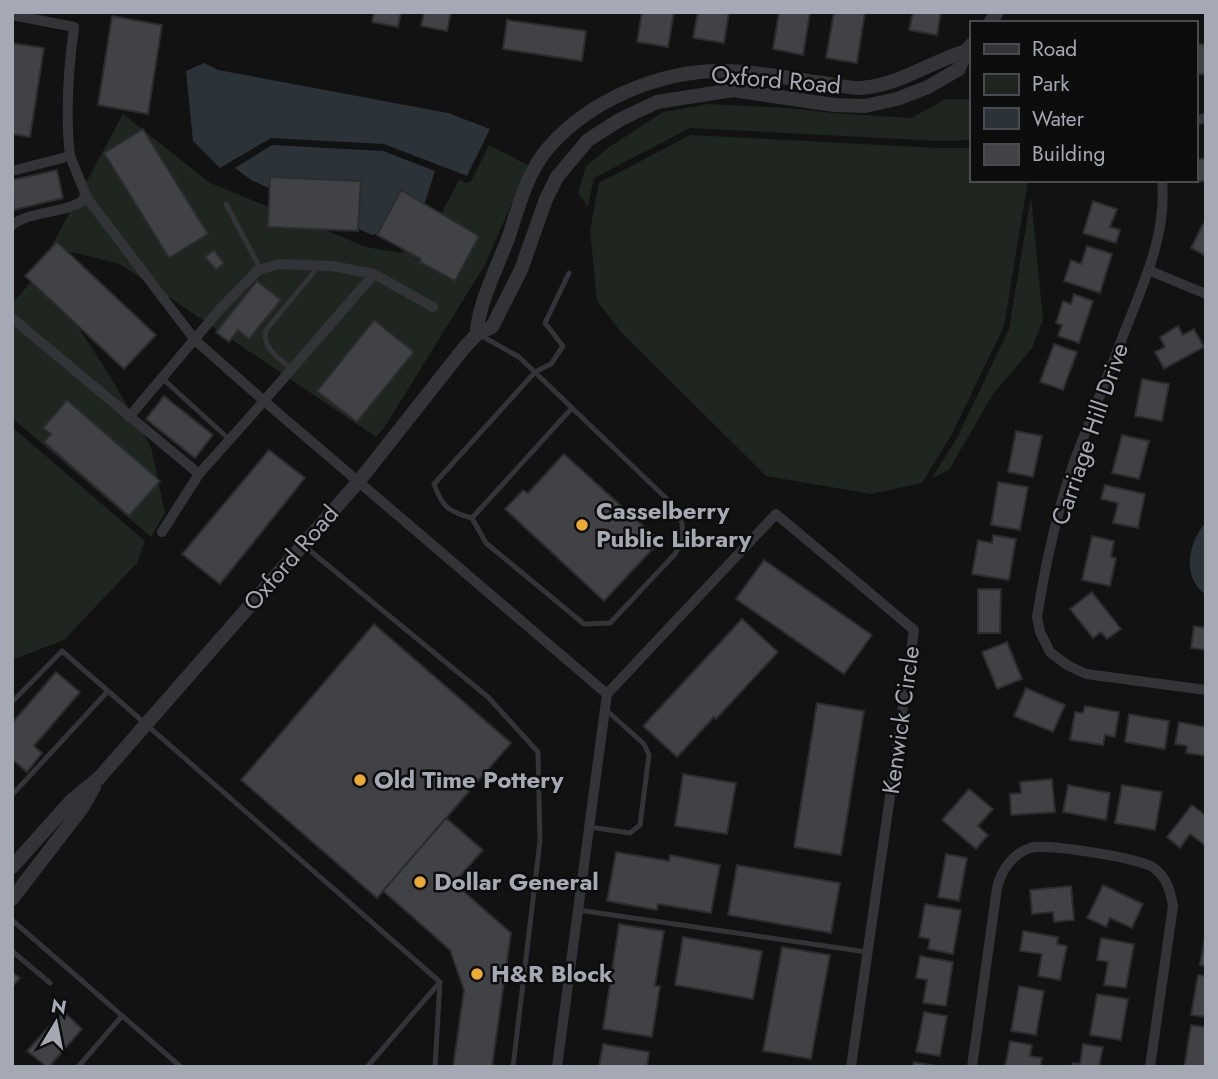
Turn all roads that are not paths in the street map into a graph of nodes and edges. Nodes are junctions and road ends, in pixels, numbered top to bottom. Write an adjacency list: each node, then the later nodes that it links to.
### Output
1 (12, 15): 3 (street)
2 (969, 50): 17 (street, Oxford Road); 17 (street, Oxford Road)
3 (70, 156): 4 (street); 6 (street)
4 (12, 171)
5 (1162, 182): 11 (street, Carriage Hill Drive)
6 (87, 198): 8 (street); 18 (street)
7 (226, 204): 10 (lane)
8 (12, 225)
9 (320, 265): 10 (street); 13 (street); 19 (lane)
10 (261, 270): 18 (street)
11 (1148, 270): 14 (street); 31 (street, Carriage Hill Drive)
12 (569, 273): 20 (lane)
13 (374, 274): 15 (street); 19 (street)
14 (1206, 294)
15 (433, 307)
16 (12, 318): 24 (street)
17 (477, 334): 20 (lane); 27 (street, Oxford Road)
18 (195, 340): 21 (street); 22 (street)
19 (292, 369): 22 (street)
20 (536, 372): 23 (lane); 28 (lane)
21 (162, 378): 24 (street); 25 (lane)
22 (264, 401): 25 (street); 27 (street)
23 (572, 408): 28 (lane); 28 (lane)
24 (130, 417): 26 (street)
25 (230, 440): 26 (street)
26 (199, 474): 29 (street)
27 (359, 481): 30 (street, Oxford Road); 33 (street)
28 (472, 518)
29 (162, 532)
30 (303, 545): 36 (street, Oxford Road); 53 (lane)
31 (1206, 690)
32 (108, 691): 34 (lane); 36 (lane); 38 (lane)
33 (607, 694): 35 (street); 45 (street, Kenwick Circle)
34 (12, 702)
35 (605, 708): 39 (street); 39 (lane)
36 (146, 725): 37 (street, Oxford Road); 46 (lane)
37 (99, 778): 40 (street, Oxford Road); 41 (street, Oxford Road)
38 (12, 795)
39 (589, 827): 42 (street)
40 (12, 867)
41 (12, 899)
42 (578, 910): 45 (lane); 54 (street)
43 (12, 920): 48 (lane)
44 (12, 951): 47 (lane)
45 (867, 952): 55 (street, Kenwick Circle)
46 (440, 982): 51 (lane); 52 (lane)
47 (50, 983)
48 (122, 1016): 49 (lane); 50 (lane)
49 (78, 1067)
50 (181, 1067)
51 (367, 1067)
52 (435, 1067)
53 (513, 1067)
54 (557, 1067)
55 (851, 1067)
56 (972, 1067): 57 (street)
57 (1150, 1067)

